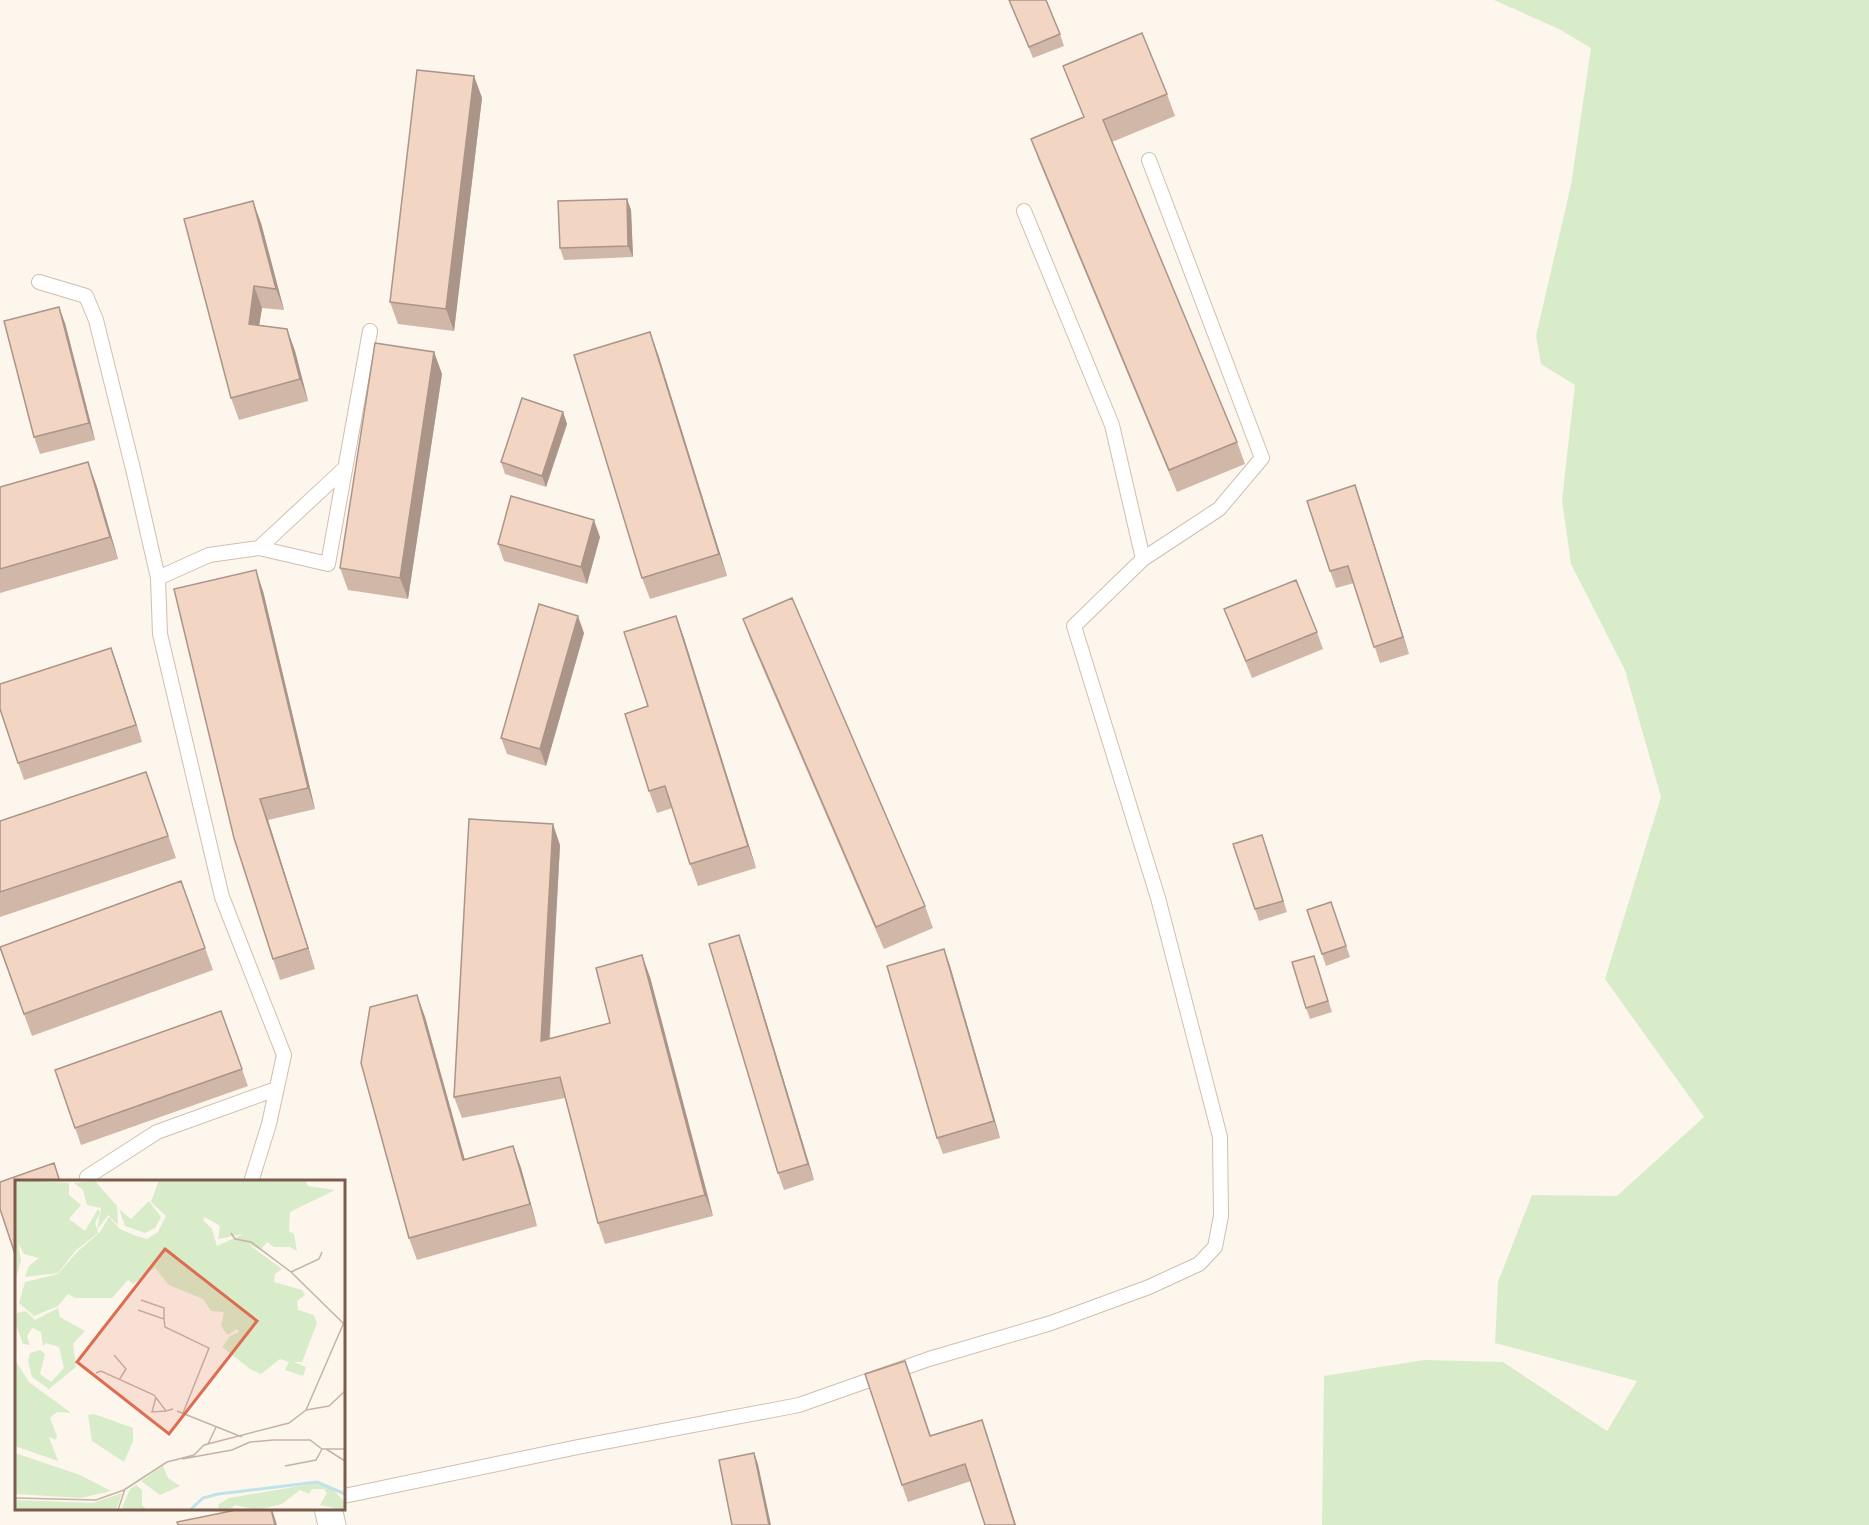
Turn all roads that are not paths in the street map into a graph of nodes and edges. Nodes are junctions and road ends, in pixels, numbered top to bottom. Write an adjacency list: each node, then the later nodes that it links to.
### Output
1 (1149, 160): 7 (lane)
2 (1024, 211): 7 (lane)
3 (39, 282): 8 (lane)
4 (370, 331): 5 (lane)
5 (345, 468): 6 (lane); 6 (lane)
6 (259, 548): 8 (lane)
7 (1143, 560): 12 (lane)
8 (158, 578): 9 (lane)
9 (276, 1089): 10 (lane); 11 (lane)
10 (89, 1180)
11 (252, 1180)
12 (345, 1496)
13 (328, 1510): 14 (street)
14 (332, 1525)

